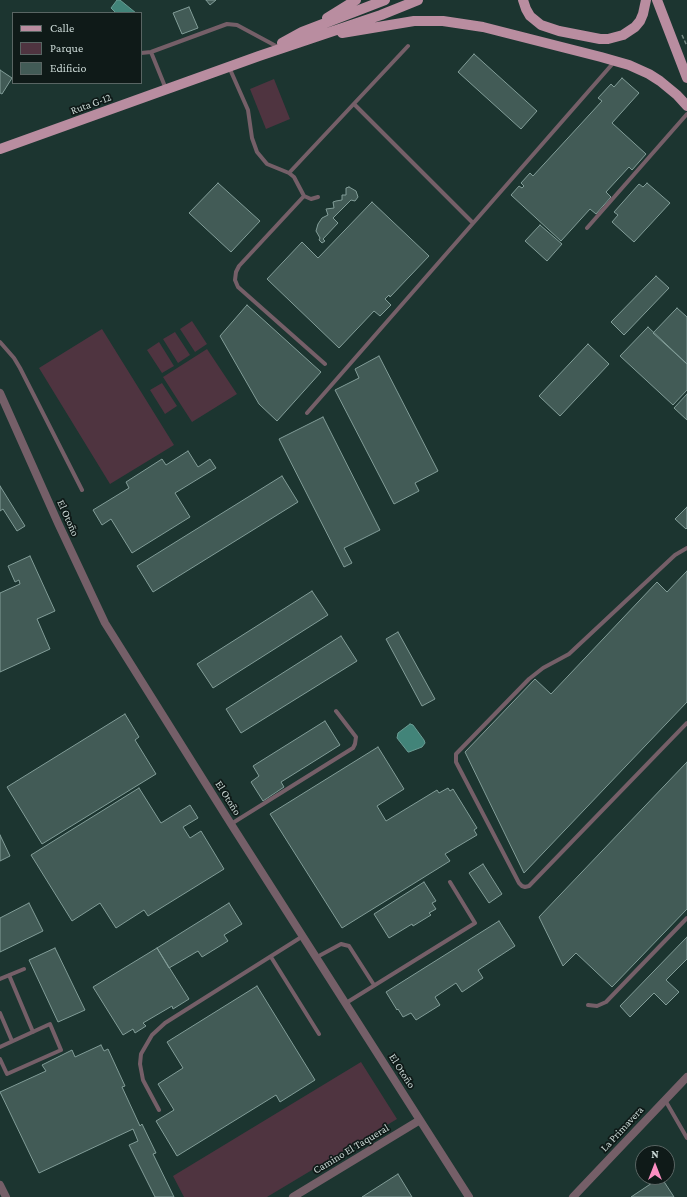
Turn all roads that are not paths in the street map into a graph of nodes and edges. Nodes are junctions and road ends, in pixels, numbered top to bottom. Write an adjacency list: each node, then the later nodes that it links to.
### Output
1 (356, 0): 7 (main road)
2 (385, 0): 7 (main road, Ruta G-12)
3 (418, 0): 8 (main road, Ruta G-12)
4 (523, 0): 5 (main road)
5 (646, 0)
6 (657, 0): 16 (main road)
7 (302, 32): 9 (main road, Ruta G-12)
8 (318, 36): 13 (main road, Ruta G-12); 14 (main road)
9 (276, 46): 11 (lane); 13 (main road, Ruta G-12)
10 (408, 46): 18 (lane)
11 (151, 52): 12 (lane); 17 (lane)
12 (142, 53)
13 (259, 56): 15 (main road, Ruta G-12)
14 (615, 61): 19 (main road); 25 (lane)
15 (229, 66): 17 (main road, Ruta G-12); 22 (lane)
16 (687, 78)
17 (166, 89): 21 (main road, Ruta G-12)
18 (354, 104): 22 (lane); 25 (lane)
19 (687, 106)
20 (687, 114): 26 (lane)
21 (0, 149)
22 (289, 173): 23 (lane)
23 (304, 196): 24 (lane); 28 (lane)
24 (318, 197)
25 (473, 223): 30 (lane)
26 (587, 228)
27 (0, 342): 31 (lane)
28 (326, 364)
29 (0, 393): 35 (street, El Otoño)
30 (307, 413)
31 (82, 490)
32 (687, 548): 34 (lane)
33 (336, 711): 35 (lane)
34 (687, 723)
35 (231, 824): 38 (street, El Otoño)
36 (450, 882): 44 (lane)
37 (687, 918): 46 (lane)
38 (304, 936): 39 (lane); 40 (street, El Otoño)
39 (271, 957): 49 (lane); 55 (lane)
40 (317, 957): 44 (lane); 45 (street, El Otoño)
41 (24, 969): 42 (lane)
42 (9, 976): 43 (lane); 48 (lane)
43 (0, 979)
44 (374, 986): 45 (lane)
45 (345, 1003): 56 (street, El Otoño)
46 (588, 1005)
47 (0, 1013): 50 (lane)
48 (33, 1032): 50 (lane); 52 (lane)
49 (318, 1034)
50 (12, 1041): 51 (lane)
51 (0, 1047)
52 (0, 1059)
53 (687, 1077): 54 (street, La Primavera)
54 (665, 1100): 57 (lane); 62 (street, La Primavera)
55 (159, 1110)
56 (420, 1120): 60 (street, Camino El Taqueral); 61 (street, El Otoño)
57 (687, 1138)
58 (0, 1185): 59 (street)
59 (6, 1197)
60 (293, 1197)
61 (469, 1197)
62 (573, 1197)

